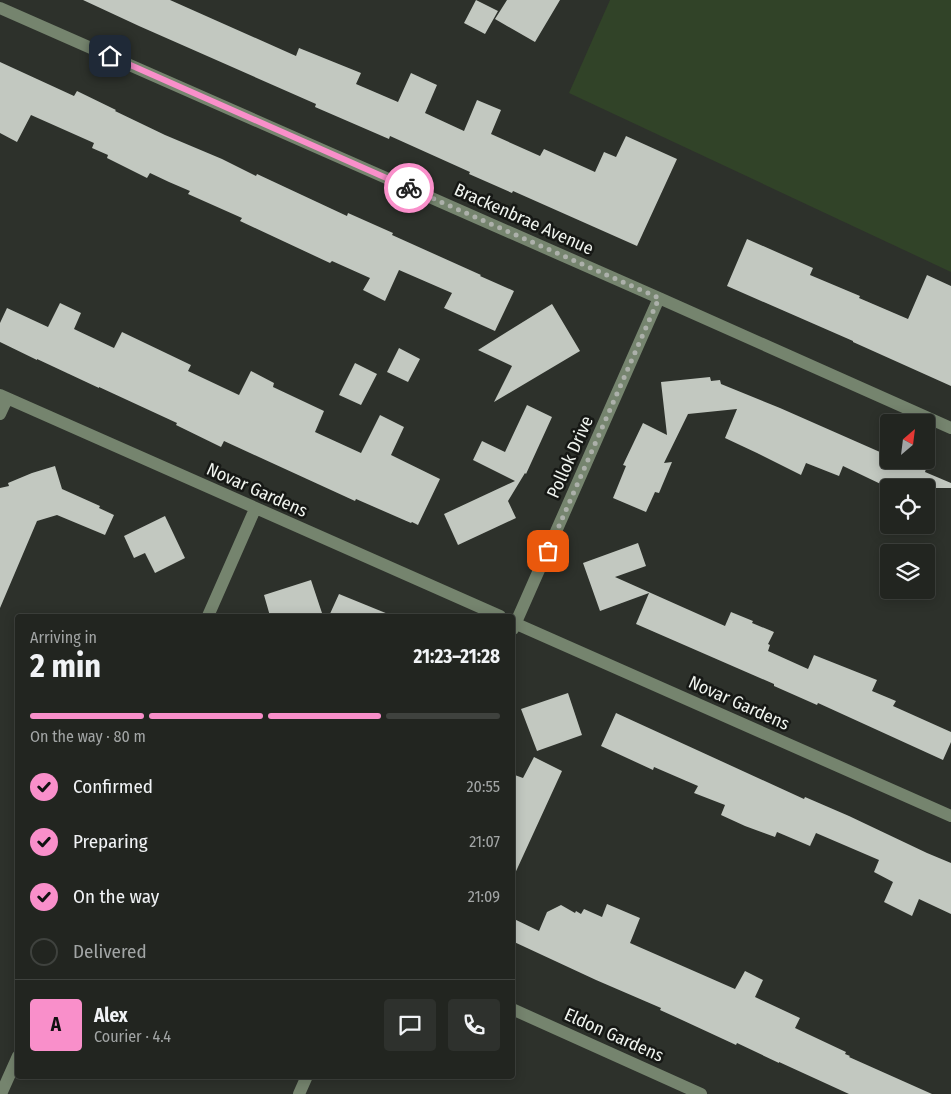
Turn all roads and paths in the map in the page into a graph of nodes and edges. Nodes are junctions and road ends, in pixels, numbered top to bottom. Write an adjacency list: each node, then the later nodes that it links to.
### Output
1 (0, 8): 2 (street, Brackenbrae Avenue)
2 (659, 298): 5 (street, Brackenbrae Avenue); 9 (street, Pollok Drive)
3 (4, 397): 4 (street); 6 (street, Novar Gardens)
4 (0, 414)
5 (951, 428)
6 (255, 509): 7 (street); 8 (street, Novar Gardens)
7 (209, 614)
8 (495, 614)
9 (515, 623)
10 (515, 625): 11 (street, Novar Gardens)
11 (951, 816)
12 (515, 1010): 17 (street, Eldon Gardens)
13 (15, 1063): 15 (street)
14 (306, 1079): 16 (street)
15 (1, 1094)
16 (299, 1094)
17 (701, 1094)

